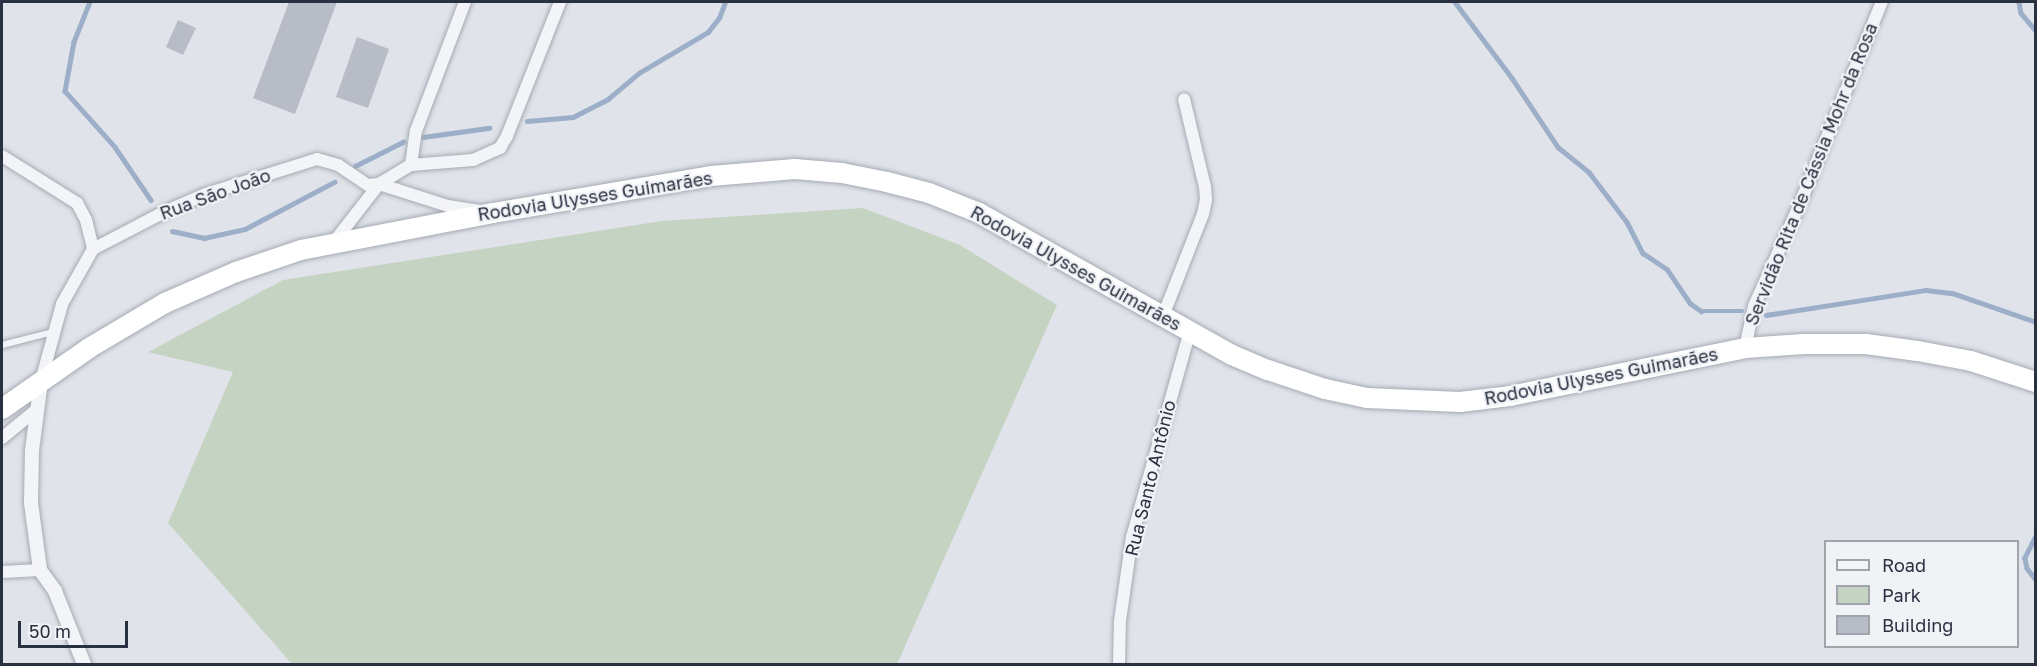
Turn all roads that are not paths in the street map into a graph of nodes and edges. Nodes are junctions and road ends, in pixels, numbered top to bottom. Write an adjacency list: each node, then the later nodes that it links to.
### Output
1 (465, 2): 6 (street)
2 (560, 2): 6 (street)
3 (1882, 2): 15 (street, Servidão Rita de Cássia Mohr da Rosa)
4 (1184, 99): 11 (street)
5 (2, 156): 10 (street)
6 (411, 165): 7 (street)
7 (379, 184): 8 (street, Rua São João); 9 (street); 10 (street, Rua São João)
8 (493, 213): 9 (highway, Rodovia Ulysses Guimarães); 11 (highway, Rodovia Ulysses Guimarães)
9 (334, 242): 16 (highway, Rodovia Ulysses Guimarães)
10 (93, 249): 13 (street)
11 (1163, 316): 12 (highway, Rodovia Ulysses Guimarães)
12 (1190, 330): 15 (highway, Rodovia Ulysses Guimarães); 24 (street, Rua Santo Antônio)
13 (53, 332): 14 (lane); 16 (street)
14 (2, 345)
15 (1744, 348): 17 (highway, Rodovia Ulysses Guimarães)
16 (41, 381): 18 (highway, Rodovia Ulysses Guimarães); 19 (street)
17 (2036, 382)
18 (2, 409)
19 (36, 411): 20 (street); 21 (street)
20 (2, 438)
21 (40, 570): 22 (street); 23 (street)
22 (2, 572)
23 (84, 664)
24 (1119, 664)

